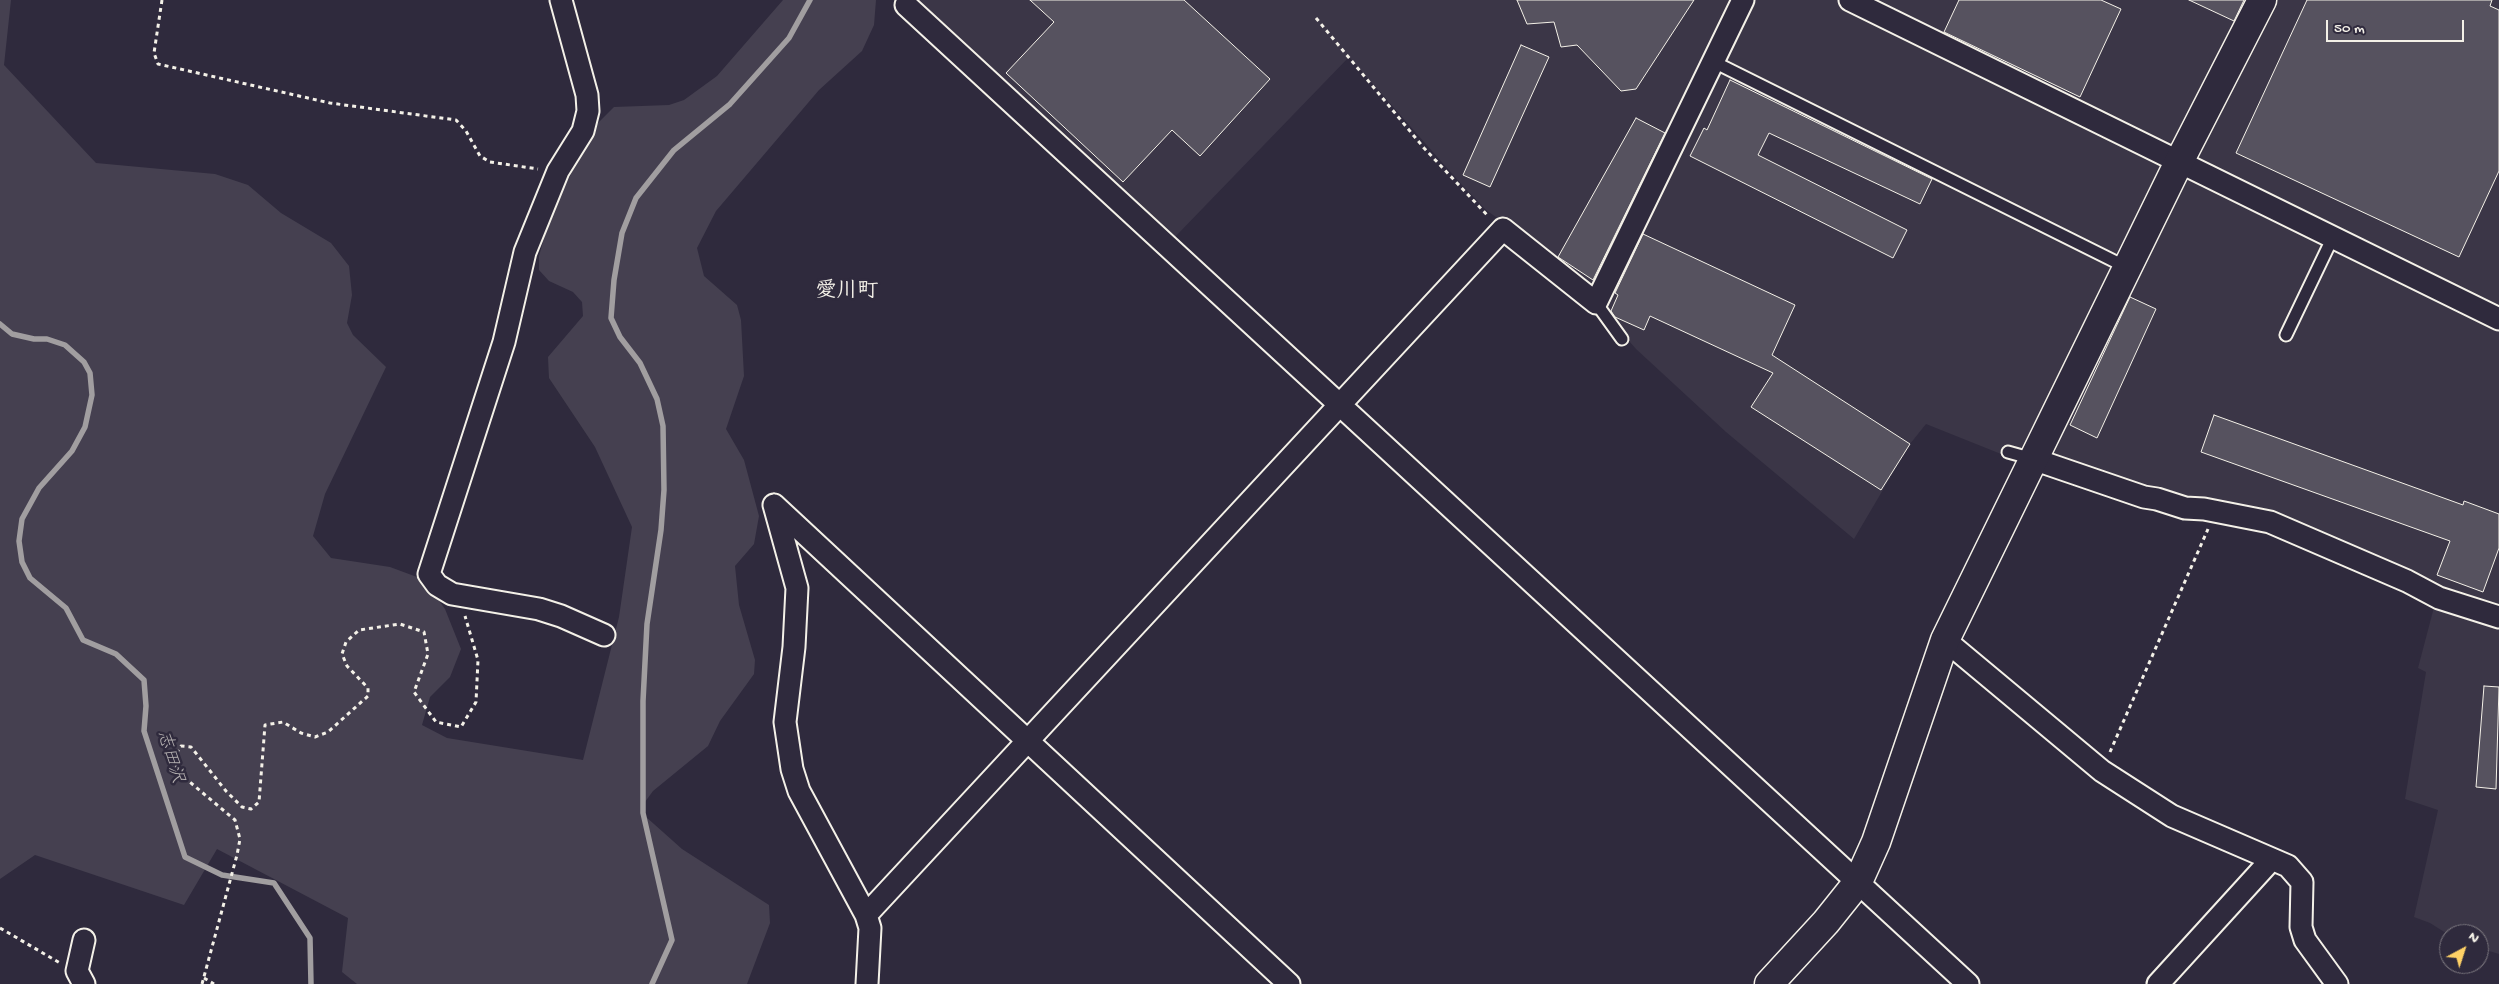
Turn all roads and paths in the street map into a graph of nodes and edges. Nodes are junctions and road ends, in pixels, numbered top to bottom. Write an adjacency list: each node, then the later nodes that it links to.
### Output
1 (162, 0): 10 (path)
2 (561, 0): 10 (street)
3 (1743, 0): 8 (street)
4 (1850, 0): 9 (street)
5 (2262, 0): 9 (street)
6 (906, 5): 18 (street)
7 (1316, 18): 11 (path)
8 (1714, 62): 13 (lane); 14 (street)
9 (2179, 162): 12 (street); 13 (street)
10 (558, 171): 21 (street)
11 (1503, 229): 14 (street); 18 (street)
12 (2333, 237): 15 (street); 16 (lane)
13 (2128, 268): 19 (street)
14 (1596, 303): 17 (lane)
15 (2499, 319)
16 (2286, 335)
17 (1622, 339)
18 (1340, 404): 25 (street); 28 (street)
19 (2021, 456): 20 (street); 24 (street)
20 (2216, 512): 22 (street); 26 (path)
21 (452, 594): 23 (street); 32 (path)
22 (2499, 617)
23 (604, 634)
24 (1945, 640): 26 (street); 28 (street)
25 (1029, 742): 29 (street); 29 (street); 37 (street)
26 (2102, 771): 27 (street)
27 (2271, 860): 40 (street); 41 (street)
28 (1858, 882): 38 (street); 39 (street)
29 (866, 915): 36 (street)
30 (0, 928): 33 (path)
31 (84, 940): 33 (street)
32 (204, 978): 34 (path); 35 (path)
33 (83, 983)
34 (202, 984)
35 (214, 984)
36 (868, 984)
37 (1289, 984)
38 (1769, 984)
39 (1968, 984)
40 (2158, 984)
41 (2337, 984)

